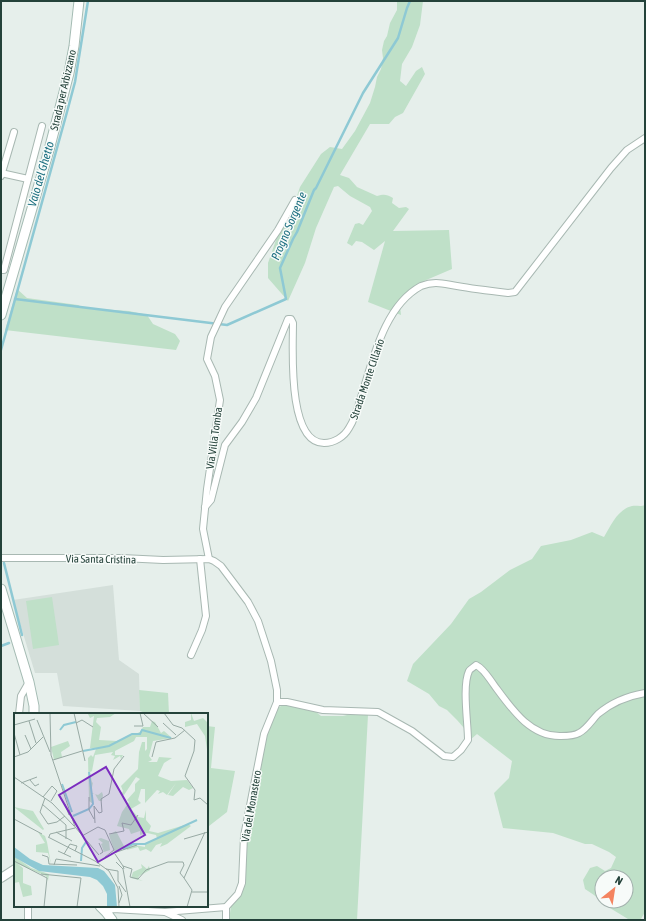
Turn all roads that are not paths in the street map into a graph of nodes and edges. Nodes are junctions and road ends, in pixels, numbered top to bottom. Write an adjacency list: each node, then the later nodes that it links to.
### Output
1 (79, 1): 9 (main road, Strada per Arbizzano)
2 (42, 126): 6 (street)
3 (14, 132): 5 (street)
4 (645, 138): 10 (street, Strada Monte Cillario)
5 (1, 174): 6 (street)
6 (28, 179): 8 (street)
7 (294, 200): 10 (street, Via Villa Tomba)
8 (1, 270)
9 (1, 316)
10 (205, 507): 13 (street, Via Villa Tomba)
11 (1, 558): 12 (street, Via Santa Cristina)
12 (200, 559): 13 (street, Via Santa Cristina); 15 (street)
13 (212, 560): 18 (street, Via del Monastero)
14 (1, 589): 16 (main road)
15 (191, 656)
16 (28, 682): 19 (street); 20 (main road)
17 (645, 693): 18 (street)
18 (277, 702): 24 (street, Via del Monastero)
19 (20, 713)
20 (34, 713)
21 (14, 870): 22 (street)
22 (1, 878)
23 (28, 907): 27 (street)
24 (226, 907): 26 (street); 30 (street)
25 (101, 908): 26 (street); 28 (main road)
26 (165, 912): 29 (street)
27 (28, 920)
28 (112, 920)
29 (182, 920)
30 (226, 920)

